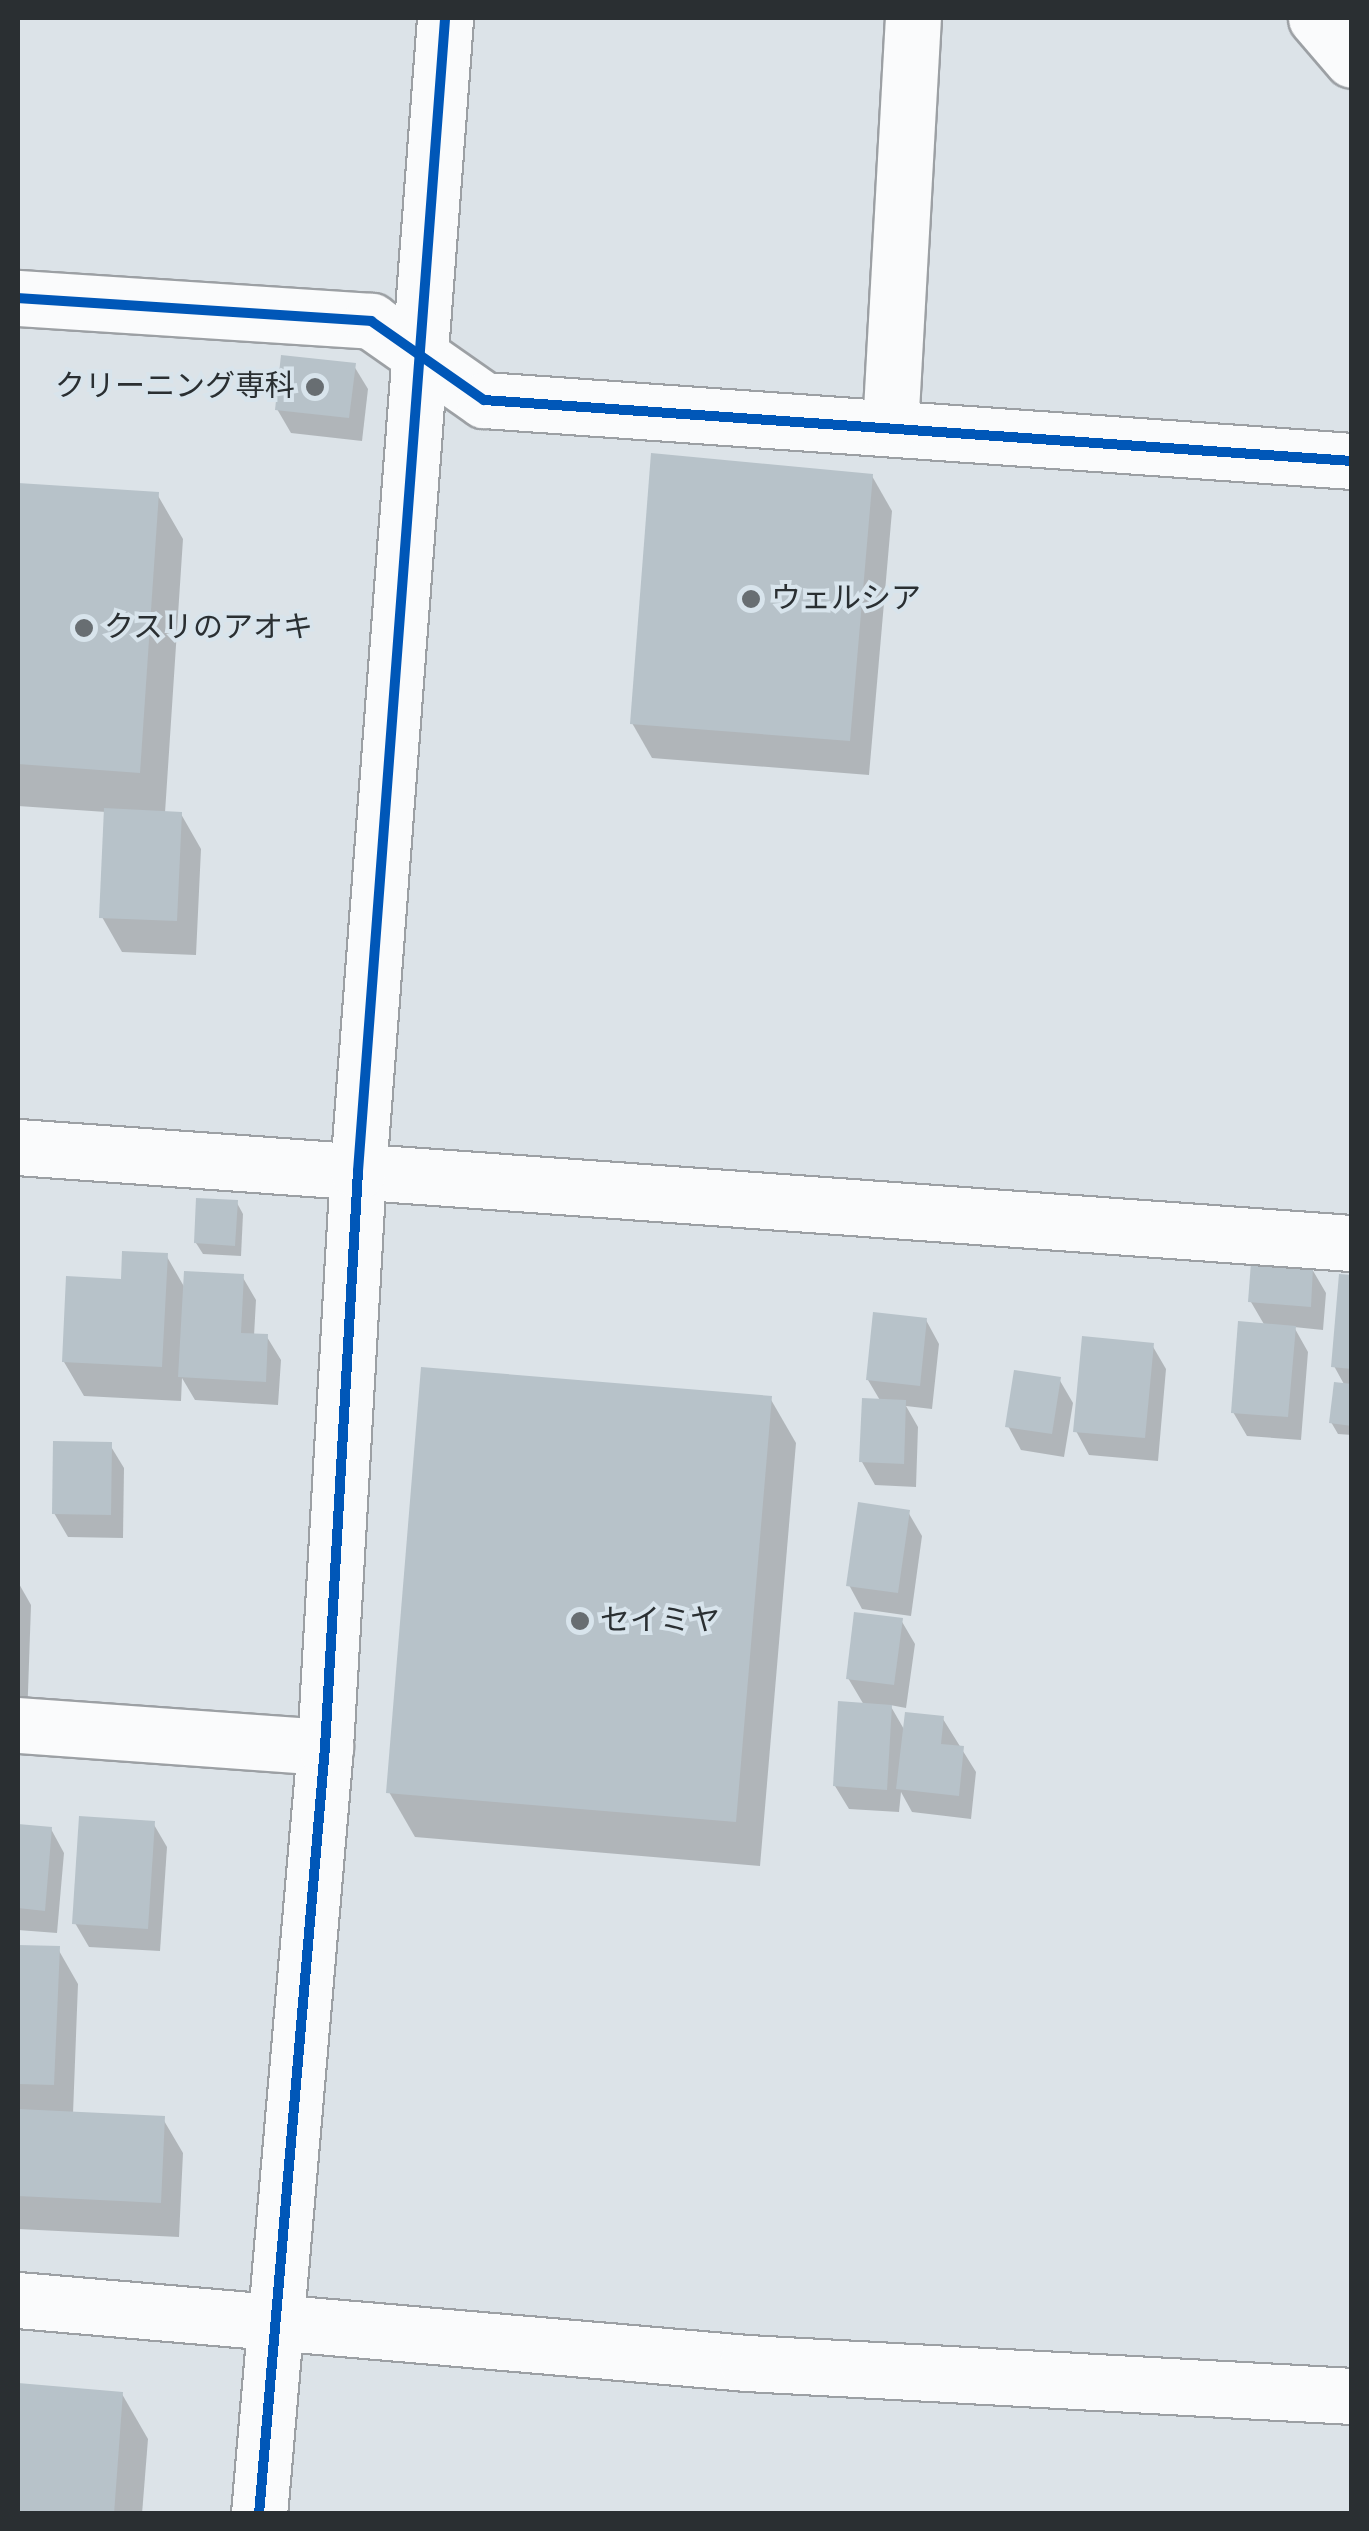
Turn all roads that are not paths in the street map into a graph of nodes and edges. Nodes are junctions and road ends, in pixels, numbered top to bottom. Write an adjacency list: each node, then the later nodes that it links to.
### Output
1 (445, 18): 6 (street)
2 (912, 18): 7 (street)
3 (1316, 18): 4 (street)
4 (1352, 60)
5 (18, 298): 6 (street)
6 (421, 356): 7 (street); 10 (street)
7 (890, 428): 8 (street)
8 (1352, 461)
9 (18, 1147): 10 (street)
10 (358, 1170): 11 (street); 13 (street)
11 (1352, 1243)
12 (18, 1725): 13 (street)
13 (324, 1747): 15 (street)
14 (18, 2300): 15 (street)
15 (273, 2323): 16 (street); 17 (street)
16 (1352, 2396)
17 (259, 2514)

